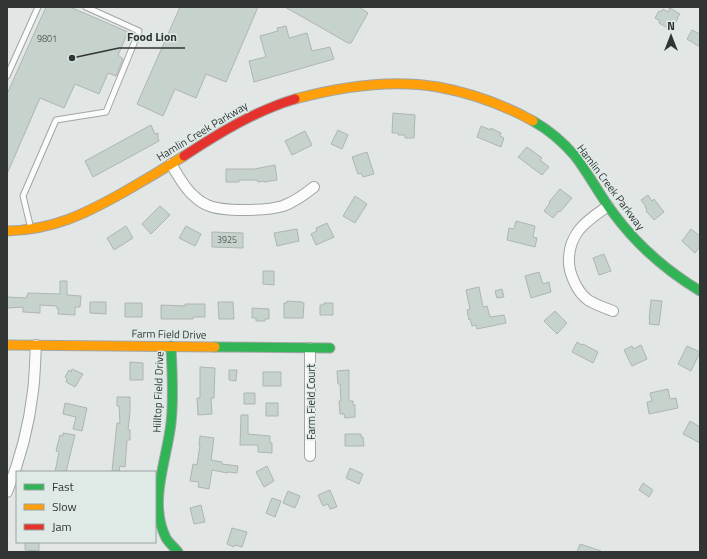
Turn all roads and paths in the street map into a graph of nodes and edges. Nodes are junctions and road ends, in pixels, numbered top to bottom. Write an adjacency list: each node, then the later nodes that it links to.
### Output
1 (38, 7): 3 (lane)
2 (86, 7): 7 (lane)
3 (7, 76)
4 (171, 164): 5 (street); 6 (street, Hamlin Creek Parkway); 7 (street, Hamlin Creek Parkway)
5 (314, 187)
6 (608, 206): 9 (street, Hamlin Creek Parkway); 10 (street)
7 (31, 230): 8 (street, Hamlin Creek Parkway)
8 (7, 231)
9 (700, 291)
10 (614, 312)
11 (7, 345): 12 (street, Farm Field Drive)
12 (36, 345): 13 (street, Farm Field Drive); 17 (street)
13 (171, 346): 14 (street, Farm Field Drive); 18 (street, Hilltop Field Drive)
14 (310, 348): 15 (street, Farm Field Drive); 16 (street, Farm Field Court)
15 (330, 348)
16 (310, 456)
17 (7, 492)
18 (178, 552)

